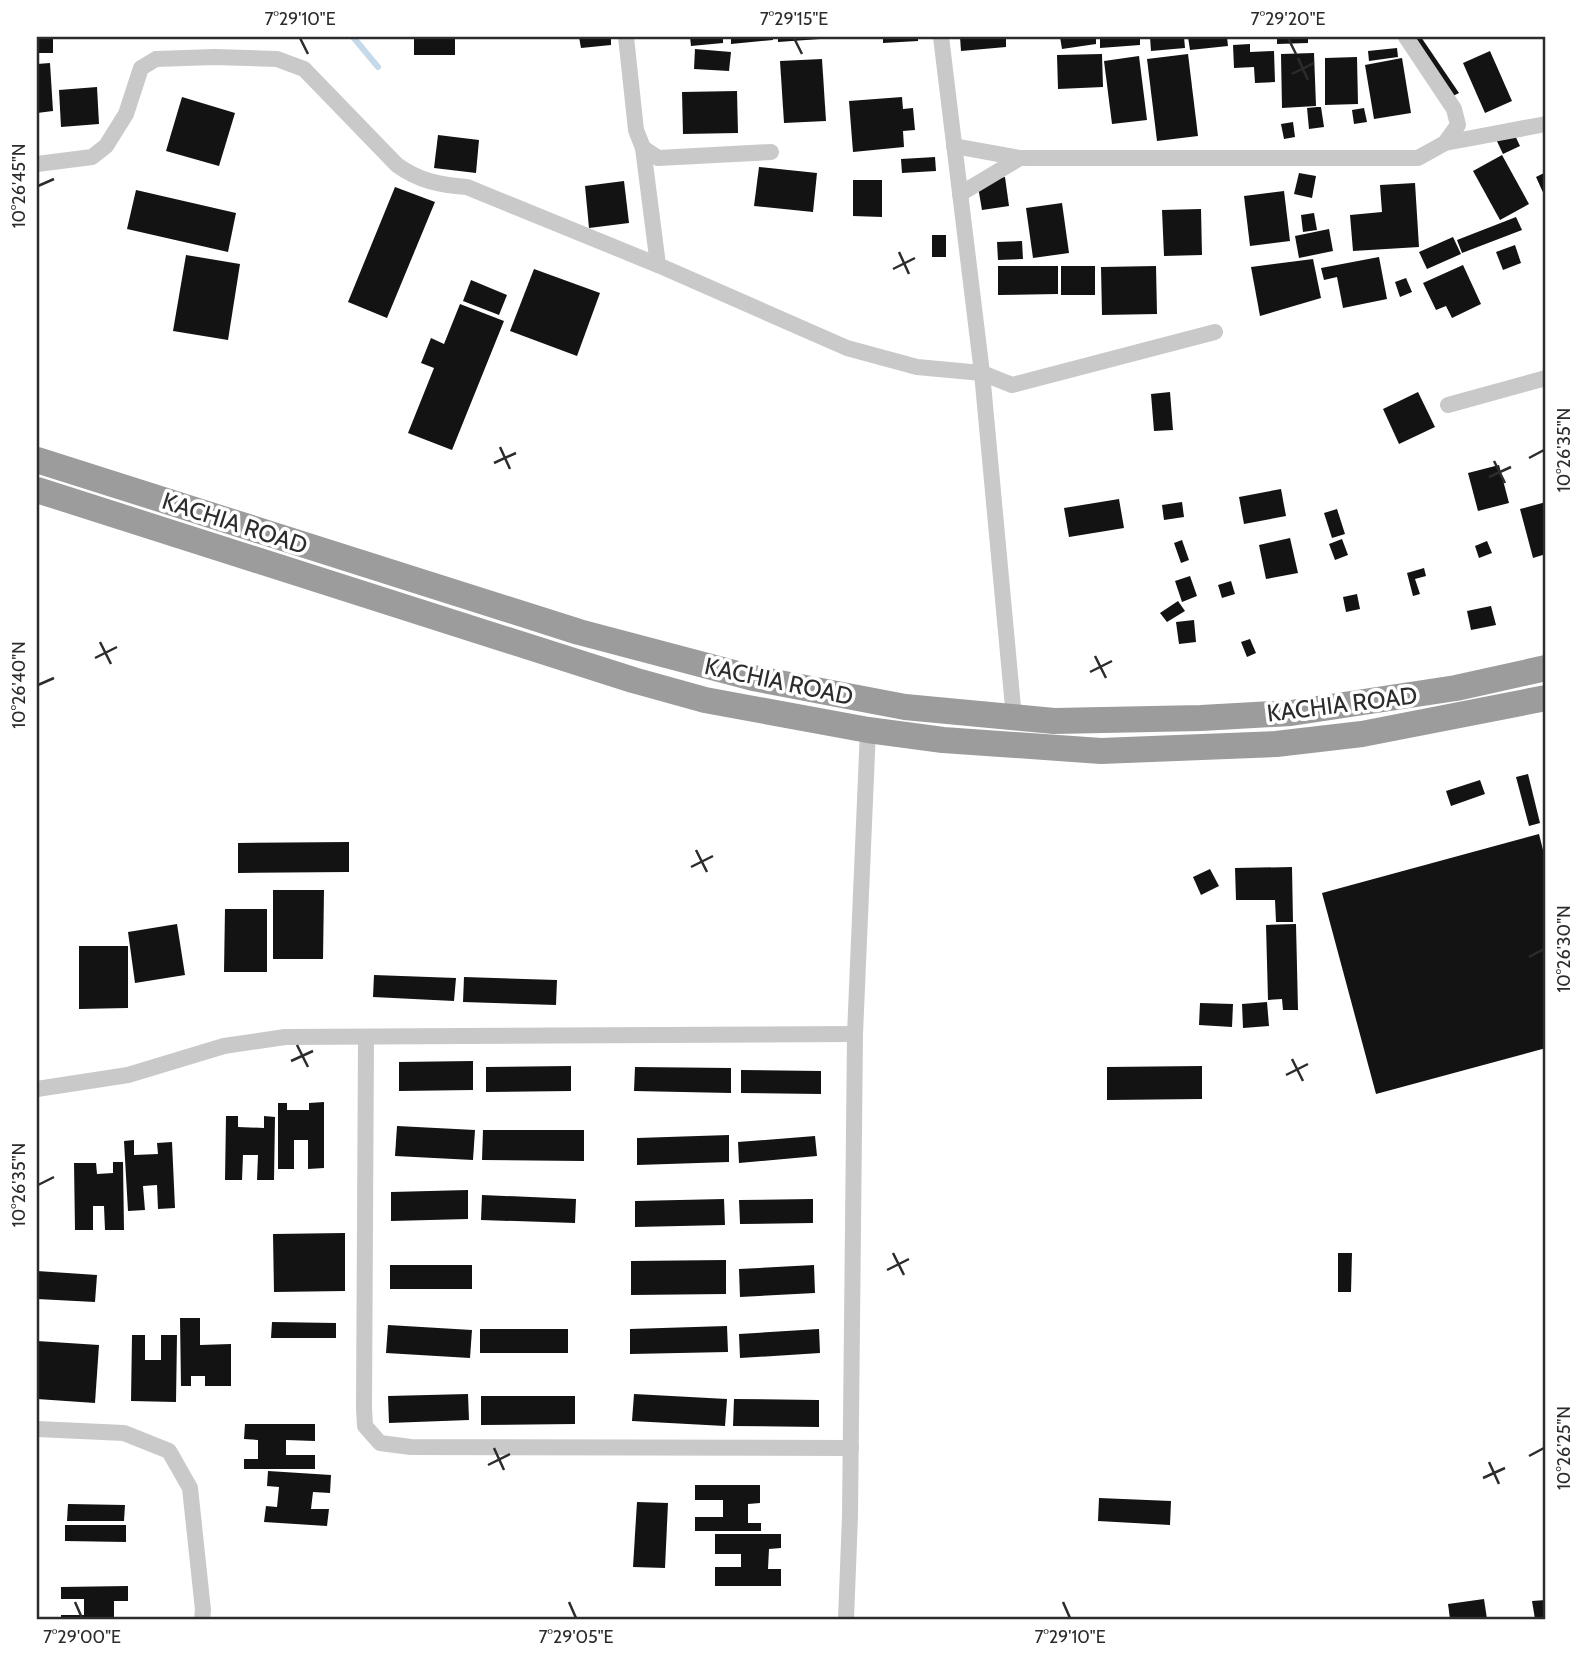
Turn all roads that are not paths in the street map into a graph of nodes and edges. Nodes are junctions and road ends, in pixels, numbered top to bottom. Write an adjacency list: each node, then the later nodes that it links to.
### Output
1 (626, 37): 7 (street)
2 (941, 37): 6 (street)
3 (1406, 37): 5 (street)
4 (1546, 124): 5 (street)
5 (1445, 143): 9 (street)
6 (954, 146): 9 (street); 11 (street)
7 (643, 148): 8 (street); 12 (street)
8 (771, 152)
9 (1020, 158): 11 (street)
10 (37, 164): 12 (street)
11 (960, 194): 14 (street)
12 (658, 265): 14 (street)
13 (1215, 332): 14 (street)
14 (982, 373): 21 (street)
15 (1546, 379): 16 (street)
16 (1448, 405)
17 (37, 460): 21 (highway, KACHIA ROAD)
18 (37, 490): 22 (highway, KACHIA ROAD)
19 (1546, 668): 21 (highway, KACHIA ROAD)
20 (1546, 698): 22 (highway, KACHIA ROAD)
21 (1014, 718)
22 (868, 730): 23 (street)
23 (855, 1034): 24 (street); 27 (street)
24 (366, 1038): 25 (street); 27 (street)
25 (37, 1089)
26 (37, 1429): 28 (street)
27 (851, 1448): 29 (street)
28 (202, 1619)
29 (846, 1619)

